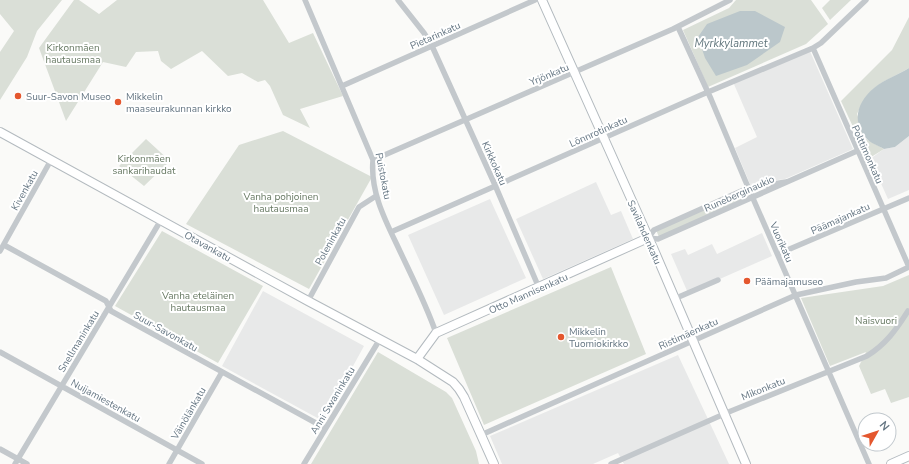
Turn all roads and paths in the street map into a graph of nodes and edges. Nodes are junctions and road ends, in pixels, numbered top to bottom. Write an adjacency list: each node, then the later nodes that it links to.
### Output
1 (305, 0): 11 (street, Puistokatu)
2 (398, 0): 8 (street, Kirkkokatu)
3 (535, 0): 8 (street, Pietarinkatu)
4 (542, 0): 10 (main road, Savilahdenkatu)
5 (730, 0): 7 (street, Yrjönkatu)
6 (866, 0): 9 (street, Lönnrotinkatu)
7 (678, 27): 10 (street, Yrjönkatu); 12 (street, Vuorikatu)
8 (432, 46): 11 (street, Pietarinkatu); 13 (street, Kirkkokatu)
9 (813, 48): 12 (street, Lönnrotinkatu); 16 (street, Polttimonkatu)
10 (575, 73): 13 (street, Yrjönkatu); 15 (main road, Savilahdenkatu)
11 (342, 86): 18 (street, Puistokatu)
12 (708, 92): 15 (street, Lönnrotinkatu); 21 (street, Vuorikatu)
13 (465, 119): 18 (street, Yrjönkatu); 20 (street, Kirkkokatu)
14 (0, 132): 17 (main road, Otavankatu)
15 (603, 138): 20 (street, Lönnrotinkatu); 28 (main road, Savilahdenkatu)
16 (857, 151): 19 (street); 25 (street, Polttimonkatu)
17 (51, 160): 26 (main road, Otavankatu); 29 (street, Kivenkatu)
18 (373, 160): 22 (street, Puistokatu)
19 (786, 182): 21 (street, Runeberginaukio); 23 (street, Runeberginaukio)
20 (495, 185): 27 (street, Lönnrotinkatu); 34 (street, Kirkkokatu)
21 (748, 188): 23 (street, Vuorikatu); 28 (street, Runeberginaukio)
22 (376, 196): 27 (street, Puistokatu); 37 (street, Poleninkatu)
23 (752, 197): 28 (street, Runeberginaukio); 31 (street, Vuorikatu)
24 (909, 198): 25 (street, Päämajankatu)
25 (883, 209): 31 (street, Päämajankatu); 32 (street, Polttimonkatu)
26 (159, 223): 37 (main road, Otavankatu); 38 (street, Snellmaninkatu)
27 (391, 232): 40 (street, Puistokatu)
28 (648, 238): 34 (main road, Otto Mannisenkatu); 36 (main road, Savilahdenkatu)
29 (4, 245): 30 (street, Kivenkatu); 38 (street, Suur-Savonkatu)
30 (0, 251)
31 (778, 254): 35 (street, Vuorikatu)
32 (909, 267): 35 (street, Ristimäenkatu)
33 (718, 280): 36 (street)
34 (539, 288): 40 (main road, Otto Mannisenkatu)
35 (796, 295): 41 (street, Ristimäenkatu); 45 (street, Vuorikatu)
36 (674, 299): 41 (main road, Savilahdenkatu)
37 (308, 301): 42 (main road, Otavankatu)
38 (108, 307): 46 (street, Suur-Savonkatu); 47 (street, Snellmaninkatu)
39 (908, 311): 45 (street, Mikonkatu)
40 (436, 333): 44 (main road)
41 (693, 341): 48 (main road, Savilahdenkatu); 50 (street, Ristimäenkatu)
42 (377, 343): 44 (main road, Otavankatu); 49 (street, Anni Swaninkatu)
43 (0, 352): 47 (street, Nuijamiestenkatu)
44 (417, 359): 50 (main road, Otavankatu)
45 (828, 371): 48 (street, Mikonkatu); 62 (street, Vuorikatu)
46 (222, 372): 49 (street, Suur-Savonkatu); 52 (street, Väinölänkatu)
47 (61, 386): 52 (street, Nuijamiestenkatu); 54 (street, Snellmaninkatu)
48 (724, 414): 60 (street, Mikonkatu); 61 (main road, Savilahdenkatu)
49 (325, 428): 58 (street, Anni Swaninkatu)
50 (481, 435): 59 (main road, Otavankatu)
51 (0, 449): 54 (street)
52 (177, 450): 56 (street, Väinölänkatu); 57 (street, Nuijamiestenkatu)
53 (909, 456): 63 (main road)
54 (16, 461): 55 (street)
55 (27, 464)
56 (169, 464)
57 (202, 464)
58 (304, 464)
59 (494, 464)
60 (611, 464)
61 (746, 464)
62 (869, 464)
63 (891, 464)

